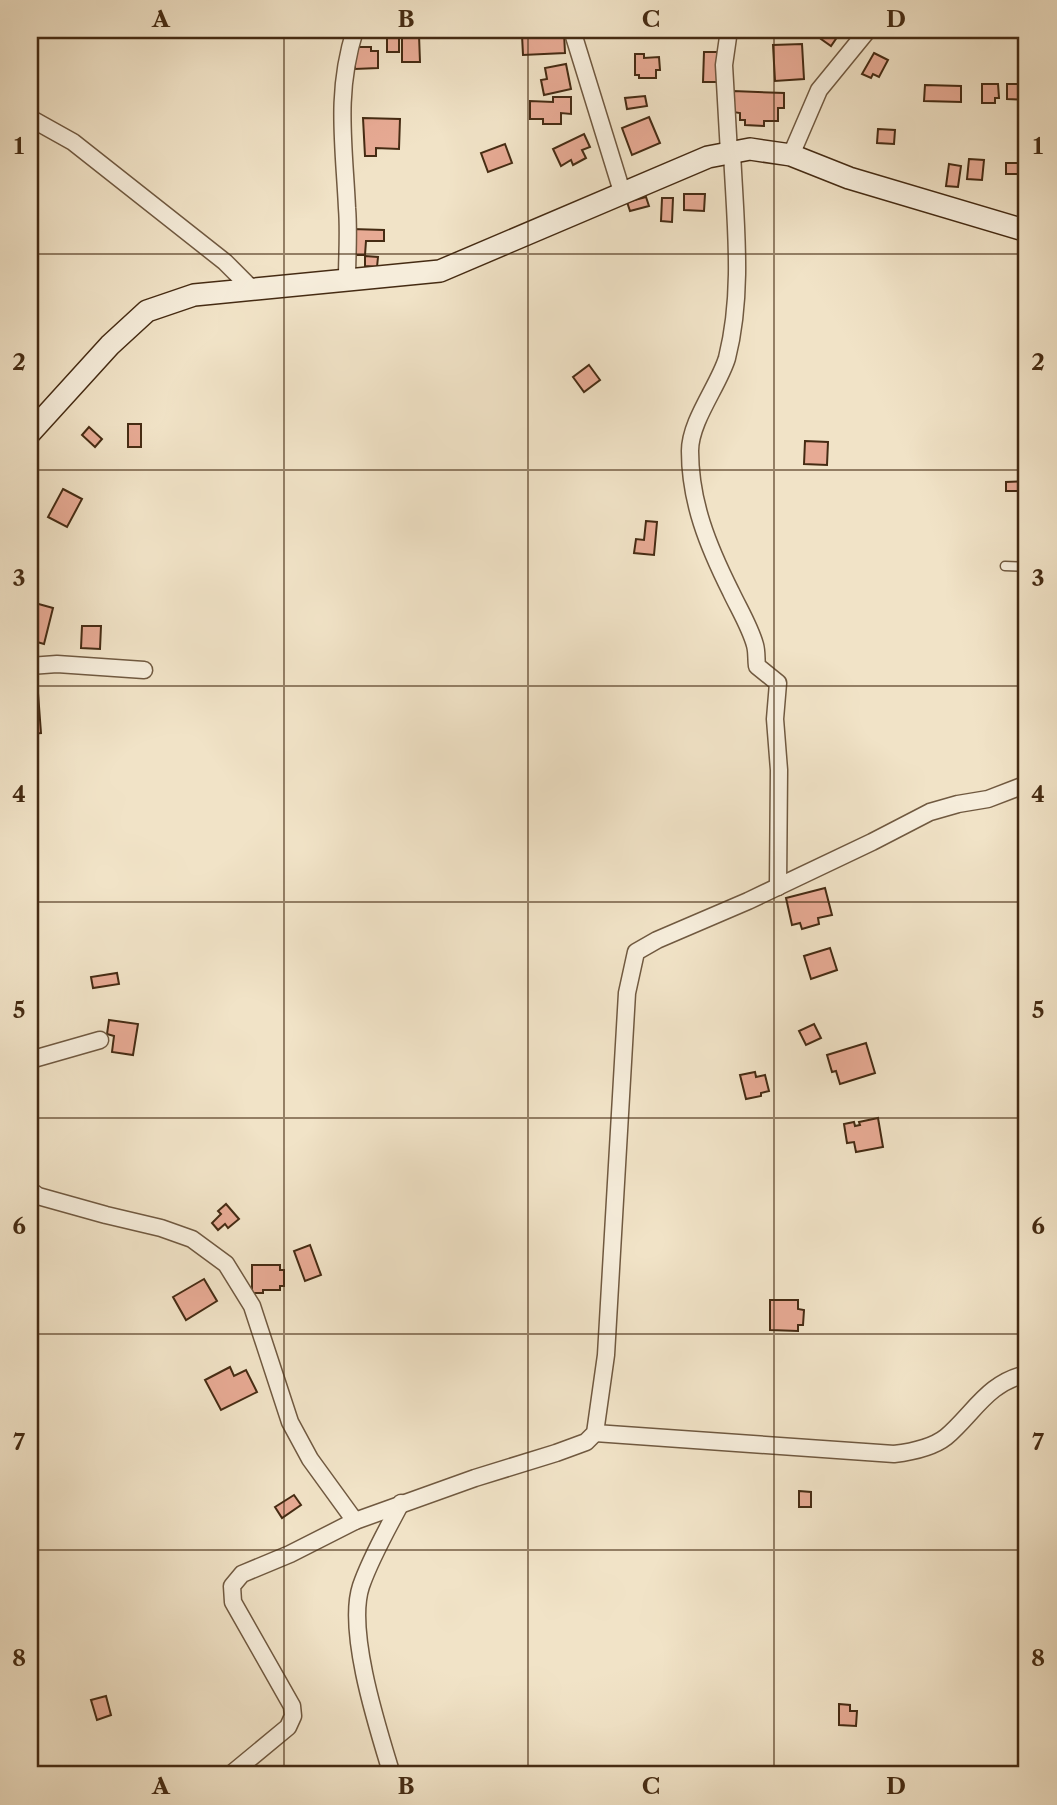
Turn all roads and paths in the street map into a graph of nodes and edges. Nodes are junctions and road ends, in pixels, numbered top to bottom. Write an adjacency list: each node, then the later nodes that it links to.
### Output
1 (355, 30): 10 (street)
2 (572, 30): 8 (street)
3 (729, 30): 6 (street)
4 (867, 30): 7 (street)
5 (30, 118): 11 (street)
6 (731, 152): 7 (street); 8 (street); 18 (street)
7 (791, 155): 9 (street)
8 (623, 195): 10 (street)
9 (1027, 231)
10 (347, 279): 11 (street)
11 (254, 290): 12 (street)
12 (30, 433)
13 (1004, 566): 14 (lane)
14 (1027, 568)
15 (30, 666): 16 (street)
16 (144, 670)
17 (1027, 785): 18 (street)
18 (778, 887): 23 (street)
19 (100, 1040): 20 (street)
20 (30, 1060)
21 (30, 1190): 25 (street)
22 (1027, 1374): 23 (street)
23 (595, 1433): 24 (street)
24 (401, 1503): 25 (street); 27 (street)
25 (355, 1521): 26 (street)
26 (230, 1775)
27 (393, 1775)

